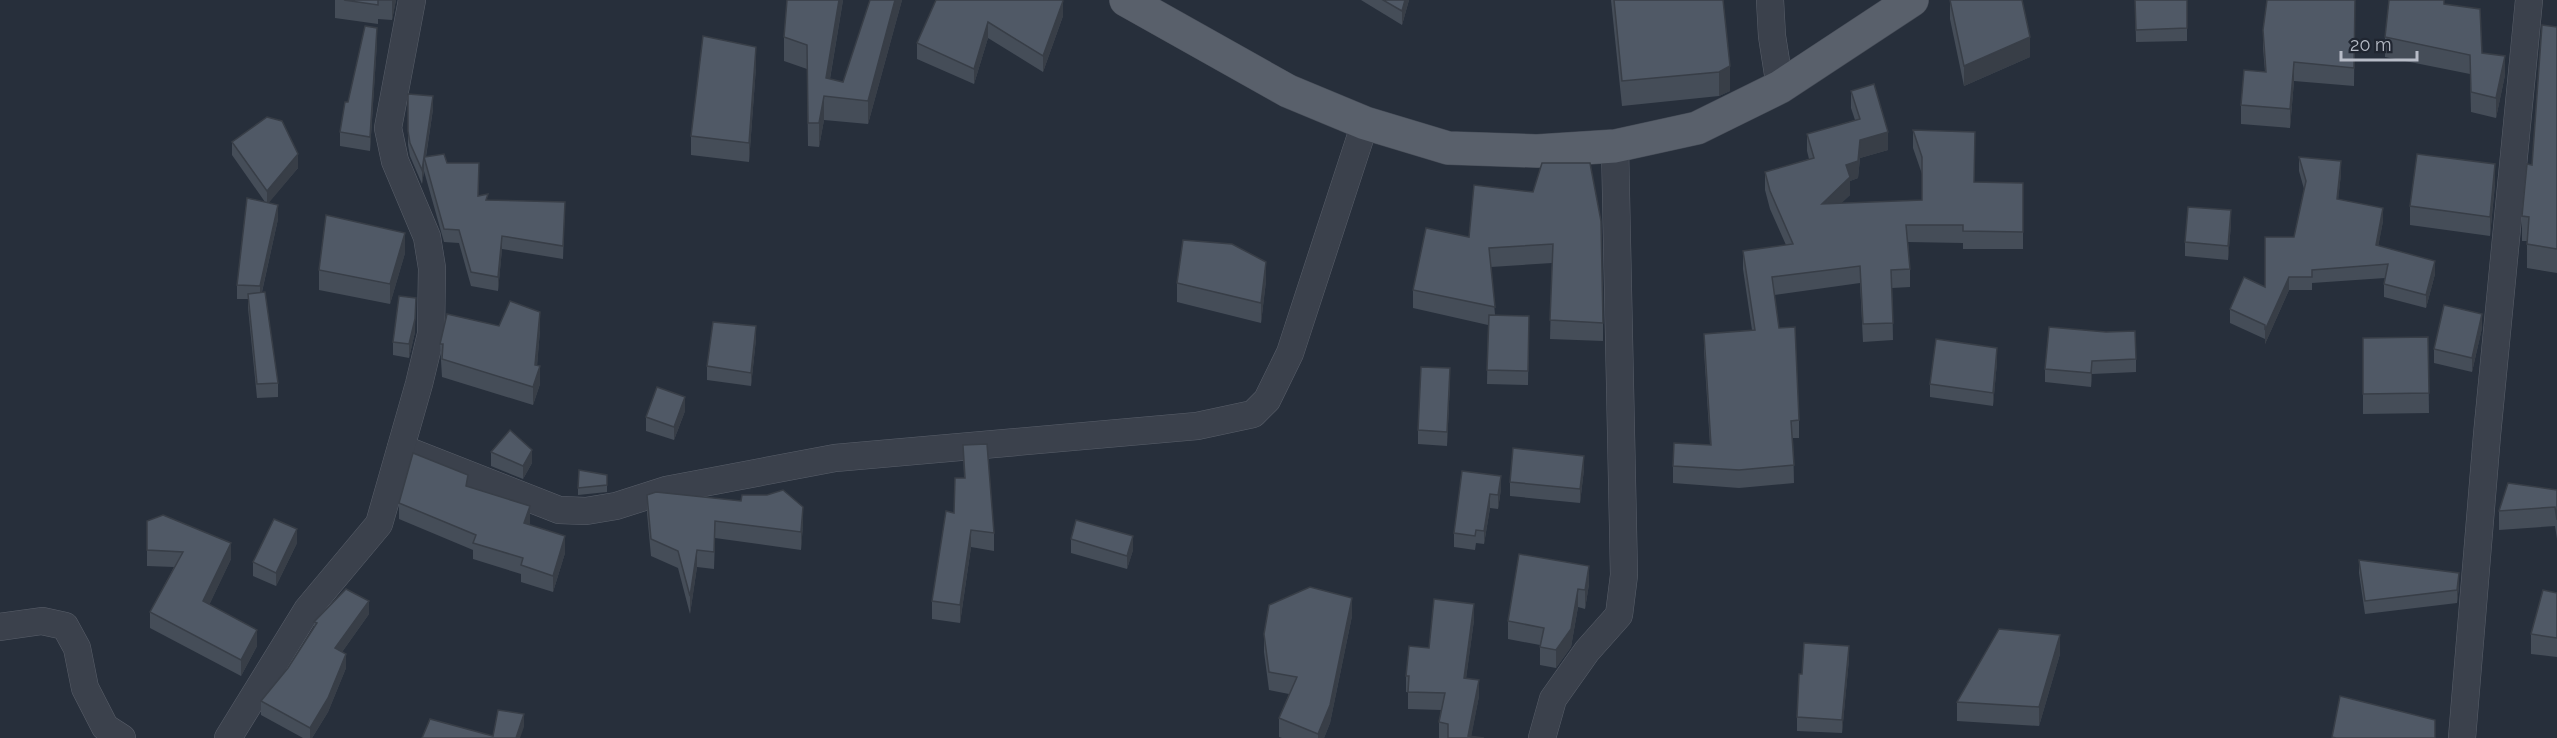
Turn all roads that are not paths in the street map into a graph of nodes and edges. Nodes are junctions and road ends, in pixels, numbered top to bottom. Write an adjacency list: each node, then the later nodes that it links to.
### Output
1 (412, 0): 9 (street)
2 (1126, 0): 7 (main road)
3 (1770, 0): 6 (street)
4 (1912, 0): 6 (main road)
5 (2529, 0): 14 (street)
6 (1780, 87): 8 (main road)
7 (1365, 123): 8 (main road); 9 (street)
8 (1616, 146): 13 (street)
9 (401, 448): 12 (street)
10 (0, 627): 11 (street)
11 (122, 738)
12 (228, 738)
13 (1542, 738)
14 (2462, 738)

